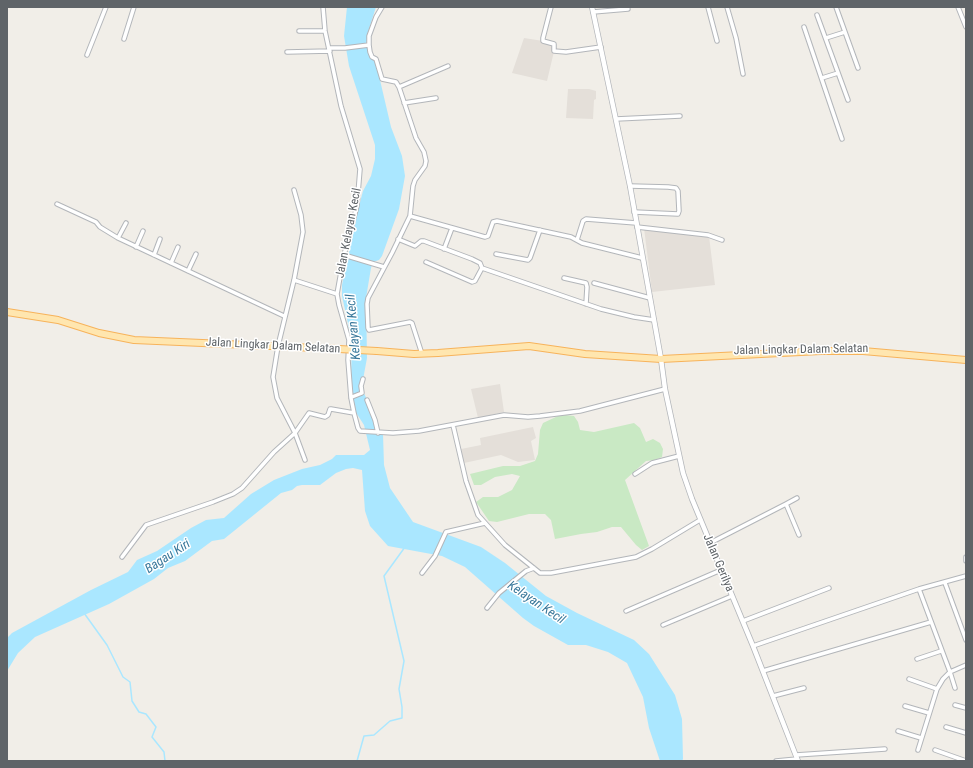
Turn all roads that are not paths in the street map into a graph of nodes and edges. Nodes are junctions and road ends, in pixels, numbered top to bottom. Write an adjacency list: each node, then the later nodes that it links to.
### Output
1 (106, 7): 25 (street)
2 (134, 7): 19 (street)
3 (323, 7): 16 (street, Jalan Kelayan Kecil)
4 (382, 7): 21 (street)
5 (551, 7): 22 (street)
6 (708, 7): 20 (street)
7 (727, 7): 29 (street)
8 (836, 7): 17 (street)
9 (958, 7): 14 (street)
10 (628, 9): 11 (street)
11 (592, 10): 22 (street, Jalan Gerilya)
12 (817, 15): 18 (street)
13 (804, 27): 30 (street)
14 (966, 27)
15 (299, 31): 16 (street)
16 (325, 31): 23 (street, Jalan Kelayan Kecil)
17 (845, 32): 18 (street); 27 (street)
18 (826, 38): 28 (street)
19 (124, 39)
20 (716, 41)
21 (368, 46): 23 (street); 31 (street)
22 (601, 47): 36 (street, Jalan Gerilya)
23 (329, 50): 24 (street); 59 (street, Jalan Kelayan Kecil)
24 (287, 52)
25 (87, 55)
26 (448, 66): 31 (street)
27 (858, 68)
28 (838, 73): 30 (street); 33 (street)
29 (743, 74)
30 (822, 78): 37 (street)
31 (399, 87): 34 (street)
32 (436, 98): 34 (street)
33 (848, 100)
34 (404, 103): 42 (street)
35 (680, 116): 36 (street)
36 (616, 119): 38 (street, Jalan Gerilya)
37 (842, 139)
38 (630, 186): 41 (street, Jalan Gerilya); 41 (street)
39 (294, 190): 67 (street)
40 (57, 204): 48 (street)
41 (634, 212): 44 (street, Jalan Gerilya)
42 (410, 216): 45 (street); 50 (street)
43 (126, 223): 48 (street)
44 (636, 225): 51 (street); 52 (street); 60 (street, Jalan Gerilya)
45 (452, 228): 46 (street); 55 (street)
46 (540, 230): 51 (street); 57 (street)
47 (143, 231): 53 (street)
48 (118, 238): 53 (street)
49 (160, 239): 58 (street)
50 (398, 239): 55 (street); 63 (street)
51 (577, 240): 60 (street)
52 (722, 240)
53 (136, 247): 58 (street)
54 (178, 247): 62 (street)
55 (444, 249): 64 (street)
56 (196, 254): 65 (street)
57 (496, 254)
58 (154, 255): 62 (street)
59 (345, 255): 63 (street); 69 (street, Jalan Kelayan Kecil)
60 (642, 258): 70 (street, Jalan Gerilya)
61 (426, 262): 64 (street)
62 (171, 263): 65 (street)
63 (384, 267): 76 (street)
64 (482, 268): 71 (street)
65 (188, 271): 73 (street)
66 (564, 278): 71 (street)
67 (294, 280): 69 (street); 73 (street)
68 (594, 283): 70 (street)
69 (337, 294): 81 (street, Jalan Kelayan Kecil)
70 (650, 298): 74 (street, Jalan Gerilya)
71 (586, 304): 74 (street)
72 (7, 312): 75 (main road, Jalan Lingkar Dalam Selatan)
73 (284, 316): 75 (street)
74 (654, 320): 78 (street, Jalan Gerilya)
75 (278, 346): 76 (main road, Jalan Lingkar Dalam Selatan, bridge); 85 (street)
76 (422, 354): 78 (main road, Jalan Lingkar Dalam Selatan)
77 (966, 358): 78 (main road, Jalan Lingkar Dalam Selatan)
78 (661, 359): 80 (street, Jalan Gerilya)
79 (363, 379): 81 (street)
80 (665, 389): 84 (street); 87 (street, Jalan Gerilya)
81 (352, 398): 83 (street, Jalan Kelayan Kecil)
82 (367, 400): 86 (street)
83 (354, 413): 85 (street); 86 (street, Jalan Kelayan Kecil)
84 (453, 425): 86 (street); 93 (street)
85 (295, 433): 88 (street); 96 (street)
86 (378, 433)
87 (679, 456): 89 (street); 92 (street, Jalan Gerilya)
88 (305, 460)
89 (635, 474)
90 (797, 498): 91 (street)
91 (786, 504): 94 (street); 95 (street)
92 (700, 520): 95 (street, Jalan Gerilya); 99 (street)
93 (485, 523): 99 (street); 101 (street)
94 (799, 535)
95 (710, 543): 100 (street, Jalan Gerilya)
96 (122, 557)
97 (966, 557): 98 (street)
98 (966, 561)
99 (534, 568): 107 (street)
100 (721, 570): 106 (street, Jalan Gerilya); 108 (street)
101 (422, 573)
102 (966, 576): 103 (street)
103 (946, 582): 105 (street); 112 (street)
104 (829, 588): 109 (street)
105 (919, 590): 110 (street); 113 (street)
106 (732, 596): 109 (street, Jalan Gerilya); 111 (street)
107 (487, 608)
108 (626, 611)
109 (743, 621): 113 (street, Jalan Gerilya)
110 (931, 622): 114 (street); 117 (street)
111 (662, 625)
112 (966, 640)
113 (754, 646): 117 (street, Jalan Gerilya)
114 (941, 651): 115 (street); 118 (street)
115 (917, 659)
116 (966, 665): 118 (street)
117 (763, 671): 123 (street, Jalan Gerilya)
118 (950, 672): 121 (street); 122 (street)
119 (909, 679): 122 (street)
120 (804, 688): 123 (street)
121 (955, 688)
122 (937, 689): 127 (street)
123 (774, 696): 135 (street, Jalan Gerilya)
124 (955, 705): 126 (street)
125 (905, 706): 127 (street)
126 (966, 708)
127 (929, 713): 131 (street)
128 (946, 727): 130 (street)
129 (898, 731): 131 (street)
130 (966, 733)
131 (921, 738): 133 (street)
132 (884, 749): 135 (street)
133 (918, 750)
134 (935, 750): 136 (street)
135 (797, 758): 137 (street)
136 (966, 760)
137 (776, 761)

